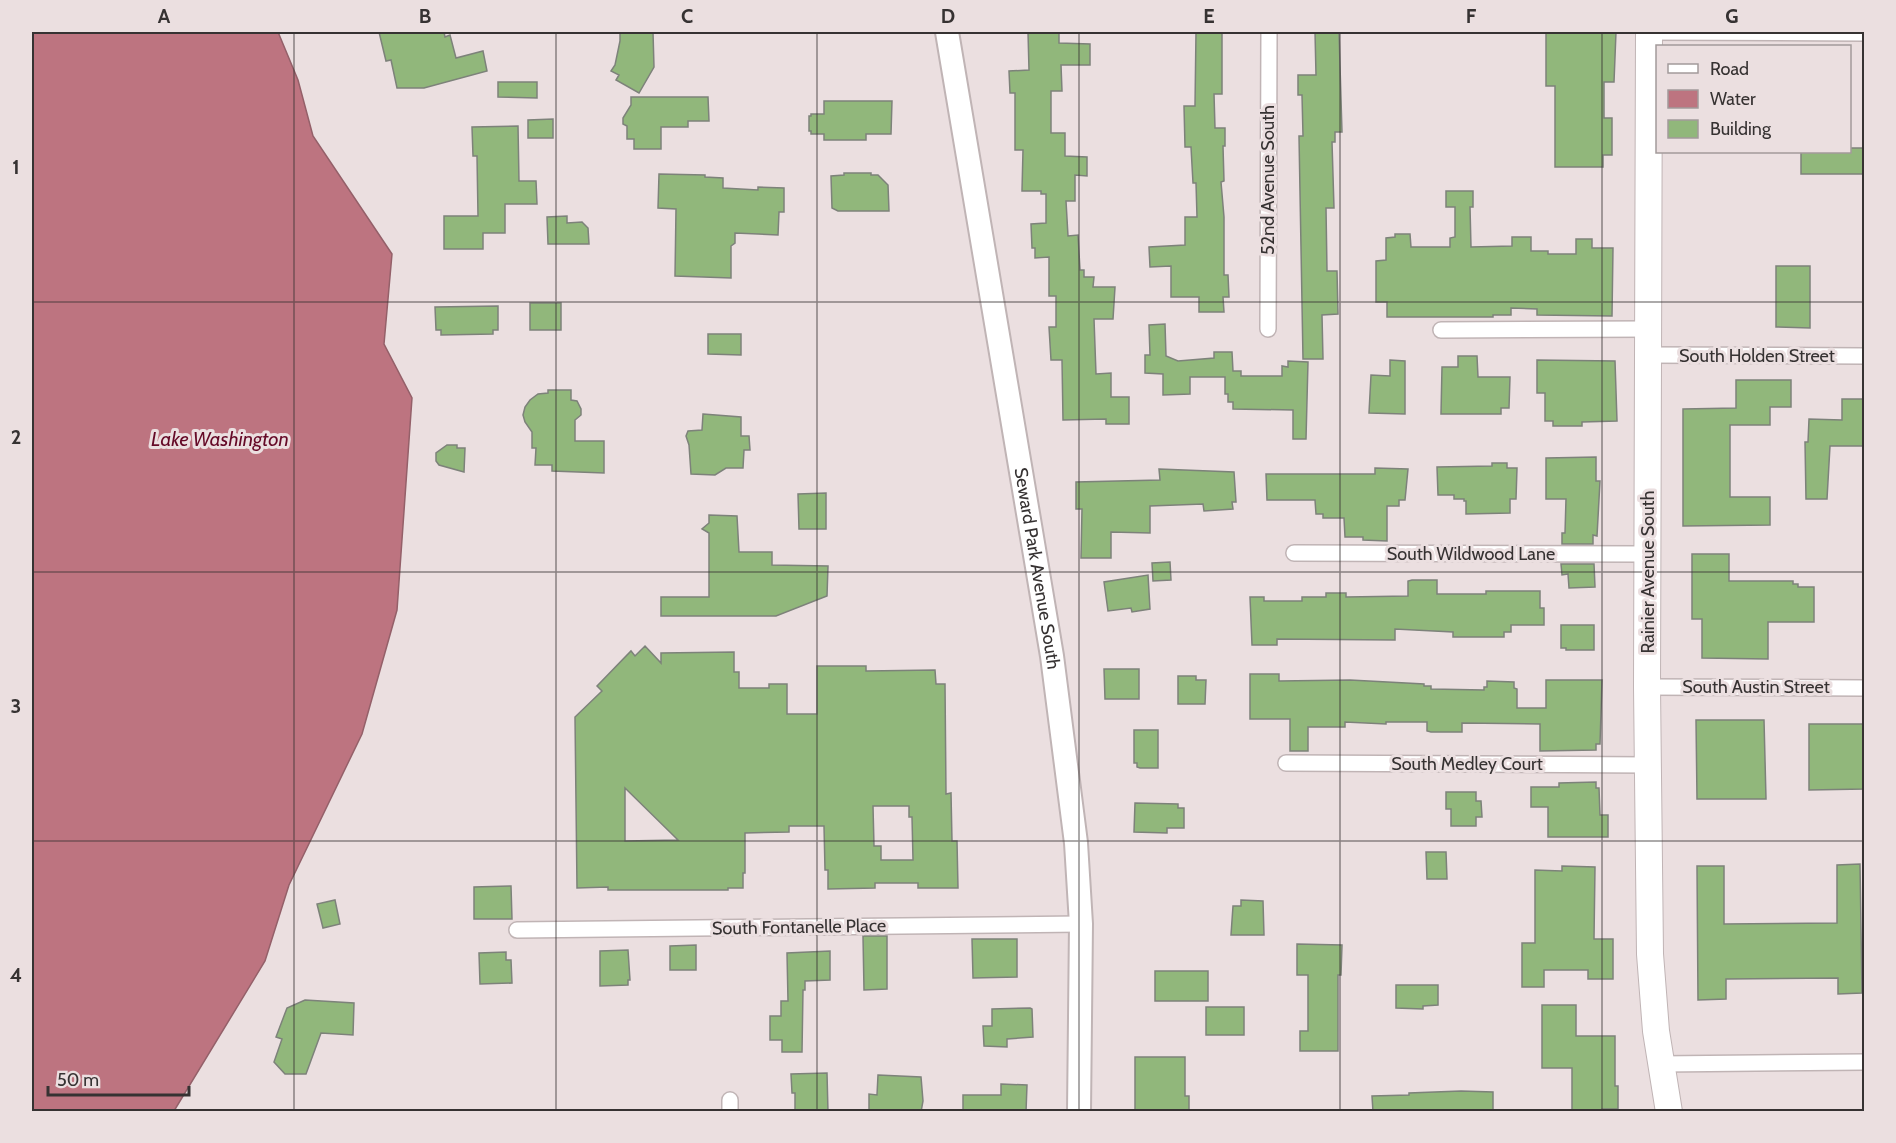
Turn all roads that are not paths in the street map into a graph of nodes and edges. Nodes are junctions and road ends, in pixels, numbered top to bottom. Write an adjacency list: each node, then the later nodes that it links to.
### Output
1 (947, 32): 16 (main road, Seward Park Avenue South)
2 (1269, 32): 5 (street, 52nd Avenue South)
3 (1649, 32): 4 (street); 6 (main road, Rainier Avenue South)
4 (1864, 33)
5 (1268, 329)
6 (1648, 329): 7 (street); 8 (main road, Rainier Avenue South)
7 (1441, 330)
8 (1649, 355): 9 (street, South Holden Street); 11 (main road, Rainier Avenue South)
9 (1864, 356)
10 (1294, 553): 11 (street, South Wildwood Lane)
11 (1648, 554): 12 (main road, Rainier Avenue South)
12 (1647, 687): 13 (street, South Austin Street); 15 (main road, Rainier Avenue South)
13 (1864, 688)
14 (1286, 764): 15 (street, South Medley Court)
15 (1648, 765): 19 (main road, Rainier Avenue South)
16 (1081, 924): 17 (street, South Fontanelle Place); 20 (main road, Seward Park Avenue South)
17 (517, 930)
18 (1864, 1062): 19 (street)
19 (1661, 1064): 21 (main road, Rainier Avenue South)
20 (1079, 1112)
21 (1669, 1112)

